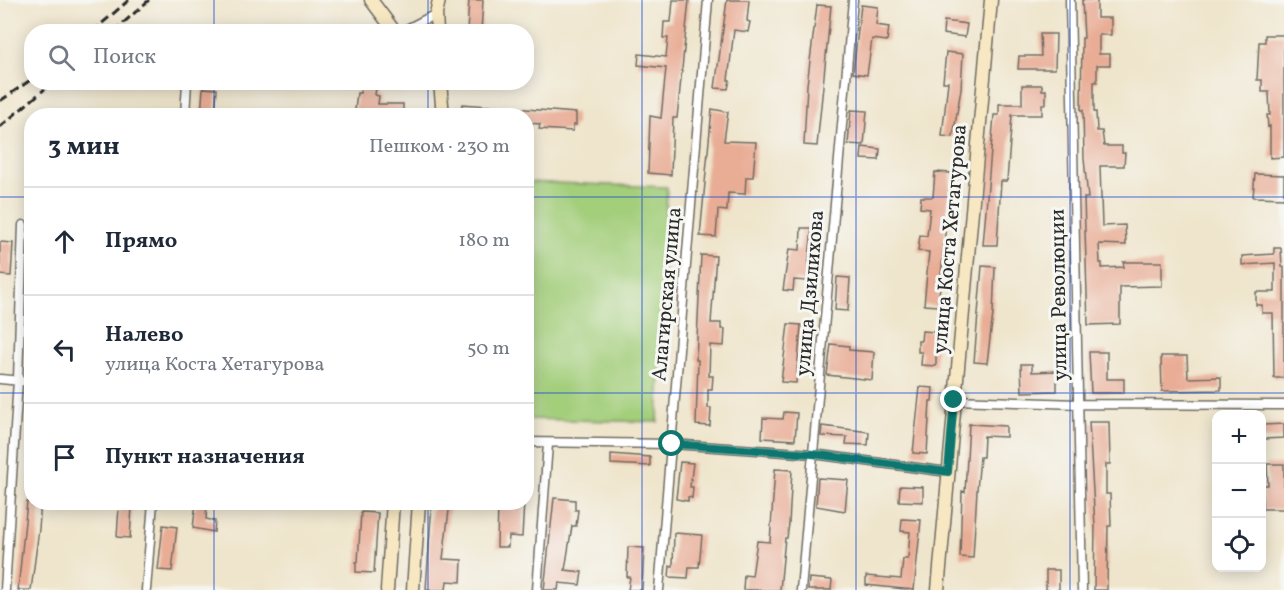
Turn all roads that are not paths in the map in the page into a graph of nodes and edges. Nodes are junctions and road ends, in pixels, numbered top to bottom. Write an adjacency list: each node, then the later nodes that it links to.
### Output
1 (371, 0): 8 (main road)
2 (439, 0): 7 (main road)
3 (708, 0): 26 (street, Алагирская улица)
4 (853, 0): 27 (street, улица Дзилихова)
5 (991, 0): 21 (main road, улица Коста Хетагурова)
6 (1070, 0): 22 (street, улица Революции)
7 (436, 14): 9 (street); 10 (main road)
8 (389, 24)
9 (417, 24)
10 (437, 24)
11 (187, 90): 14 (street)
12 (437, 90): 15 (main road)
13 (439, 90): 16 (main road)
14 (185, 108)
15 (434, 108)
16 (442, 108)
17 (23, 225): 19 (street)
18 (0, 379): 19 (street)
19 (18, 380): 20 (street); 32 (street)
20 (24, 381)
21 (954, 400): 22 (street); 28 (main road, улица Коста Хетагурова)
22 (1078, 404): 23 (street); 40 (street, улица Революции)
23 (1284, 405)
24 (534, 443): 25 (street)
25 (548, 444): 26 (street); 36 (street)
26 (672, 444): 27 (street); 37 (street, Алагирская улица)
27 (813, 454): 28 (street); 38 (street, улица Дзилихова)
28 (948, 472): 39 (main road, улица Коста Хетагурова)
29 (152, 510): 33 (street)
30 (392, 510): 34 (main road)
31 (418, 510): 35 (main road)
32 (5, 590)
33 (146, 590)
34 (387, 590)
35 (413, 590)
36 (537, 590)
37 (659, 590)
38 (801, 590)
39 (938, 590)
40 (1082, 590)

